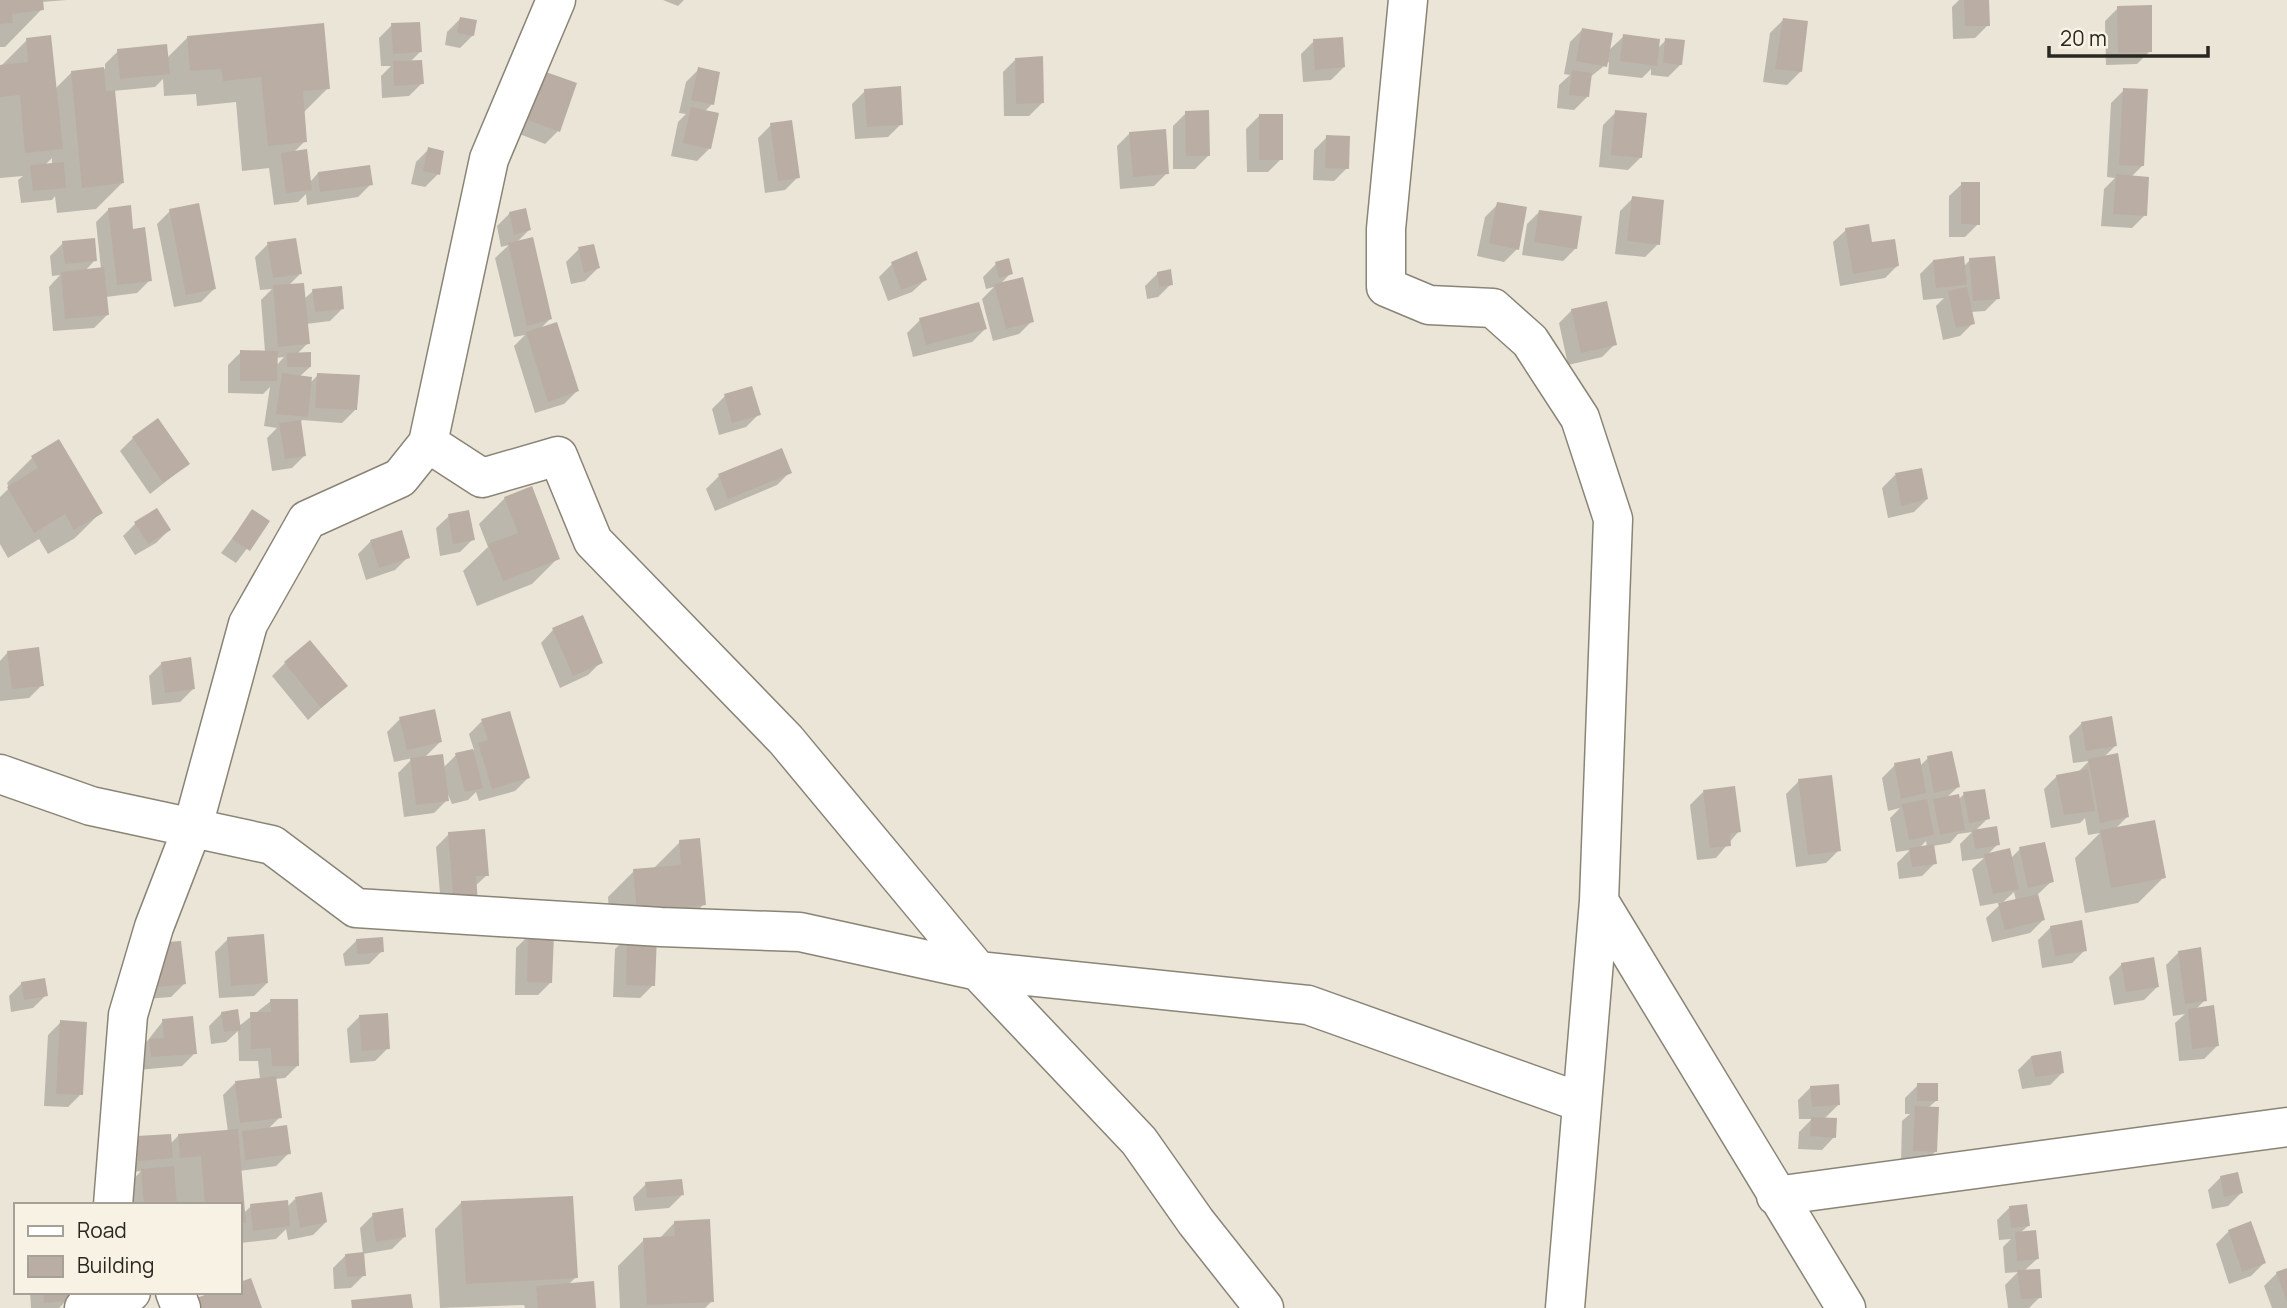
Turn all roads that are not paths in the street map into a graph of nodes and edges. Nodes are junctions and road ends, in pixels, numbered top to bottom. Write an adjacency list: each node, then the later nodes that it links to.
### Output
1 (556, 0): 3 (street)
2 (1408, 0): 6 (street)
3 (428, 443): 5 (street); 7 (street)
4 (0, 775): 5 (street)
5 (193, 826): 7 (street); 11 (street)
6 (1599, 901): 8 (street); 10 (street)
7 (978, 971): 8 (street); 14 (street)
8 (1580, 1102): 15 (street)
9 (2287, 1127): 10 (street)
10 (1776, 1196): 16 (street)
11 (113, 1203)
12 (123, 1294): 13 (street)
13 (83, 1308)
14 (1264, 1308)
15 (1565, 1308)
16 (1846, 1308)

